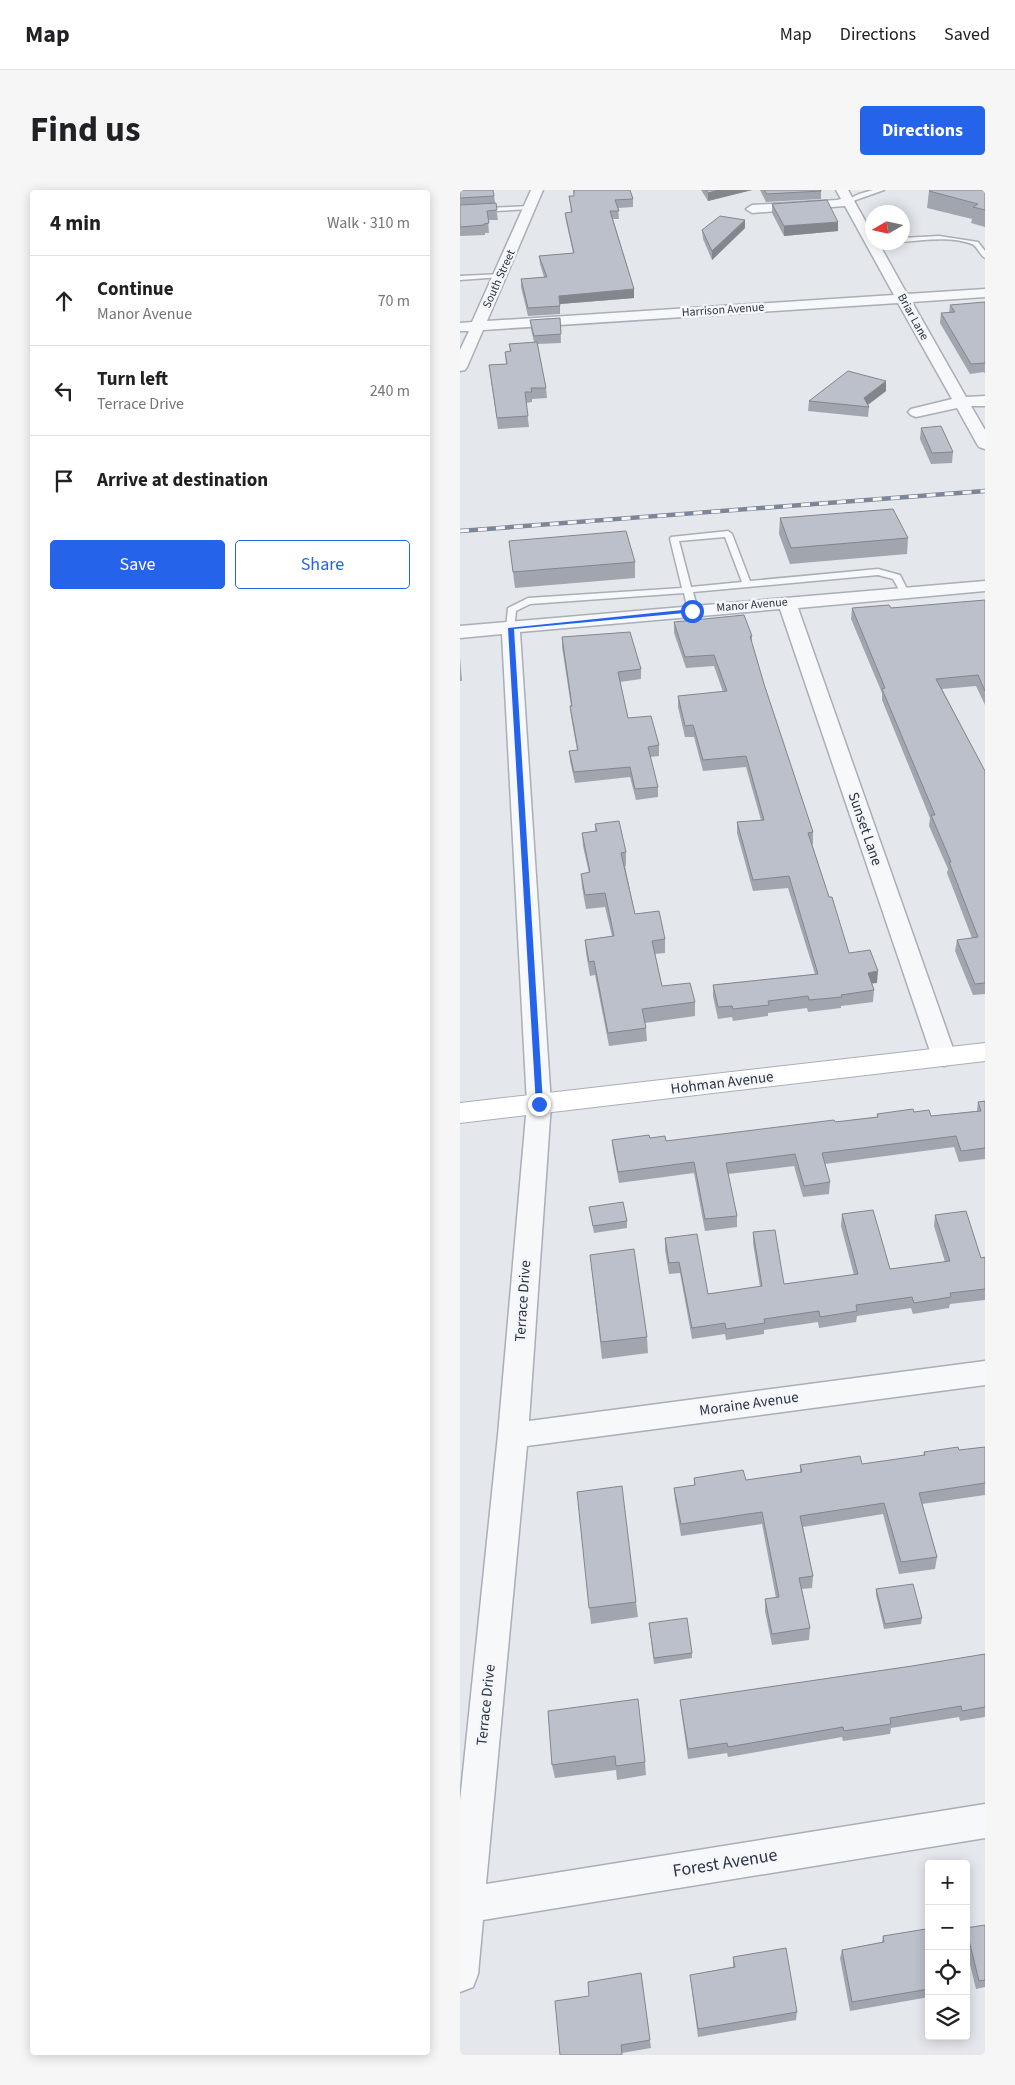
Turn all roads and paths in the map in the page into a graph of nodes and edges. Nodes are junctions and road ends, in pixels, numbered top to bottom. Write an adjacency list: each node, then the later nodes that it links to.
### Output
1 (537, 190): 4 (street, South Street)
2 (881, 190): 3 (lane)
3 (845, 196): 5 (street); 7 (street, Briar Lane)
4 (530, 207): 6 (lane); 11 (street, South Street)
5 (752, 209)
6 (460, 211)
7 (865, 230)
8 (910, 239): 10 (lane)
9 (876, 250): 14 (street, Briar Lane)
10 (985, 256)
11 (501, 275): 12 (lane); 15 (street, South Street)
12 (460, 278)
13 (985, 294): 14 (street, Harrison Avenue)
14 (903, 299): 15 (street, Harrison Avenue); 19 (street, Briar Lane)
15 (478, 326): 16 (street, Harrison Avenue); 17 (street, South Street)
16 (460, 327)
17 (460, 367)
18 (985, 401): 19 (street)
19 (962, 402): 20 (street); 21 (street, Briar Lane)
20 (916, 412)
21 (985, 444)
22 (746, 584): 24 (lane); 24 (lane); 25 (lane)
23 (985, 586): 25 (street, Manor Avenue)
24 (687, 590): 27 (lane); 28 (lane)
25 (905, 592): 26 (street, Manor Avenue)
26 (786, 602): 27 (street, Manor Avenue); 31 (street, Sunset Lane)
27 (692, 611): 28 (street, Manor Avenue)
28 (511, 628): 29 (street, Manor Avenue); 32 (street, Terrace Drive)
29 (460, 632)
30 (985, 1052): 31 (street, Hohman Avenue)
31 (944, 1057): 32 (street, Hohman Avenue)
32 (539, 1104): 33 (street, Hohman Avenue); 35 (street, Terrace Drive)
33 (460, 1113)
34 (985, 1372): 35 (street, Moraine Avenue)
35 (513, 1435): 37 (street, Terrace Drive)
36 (985, 1821): 37 (street, Forest Avenue)
37 (466, 1905): 38 (street, Terrace Drive)
38 (460, 1974)

